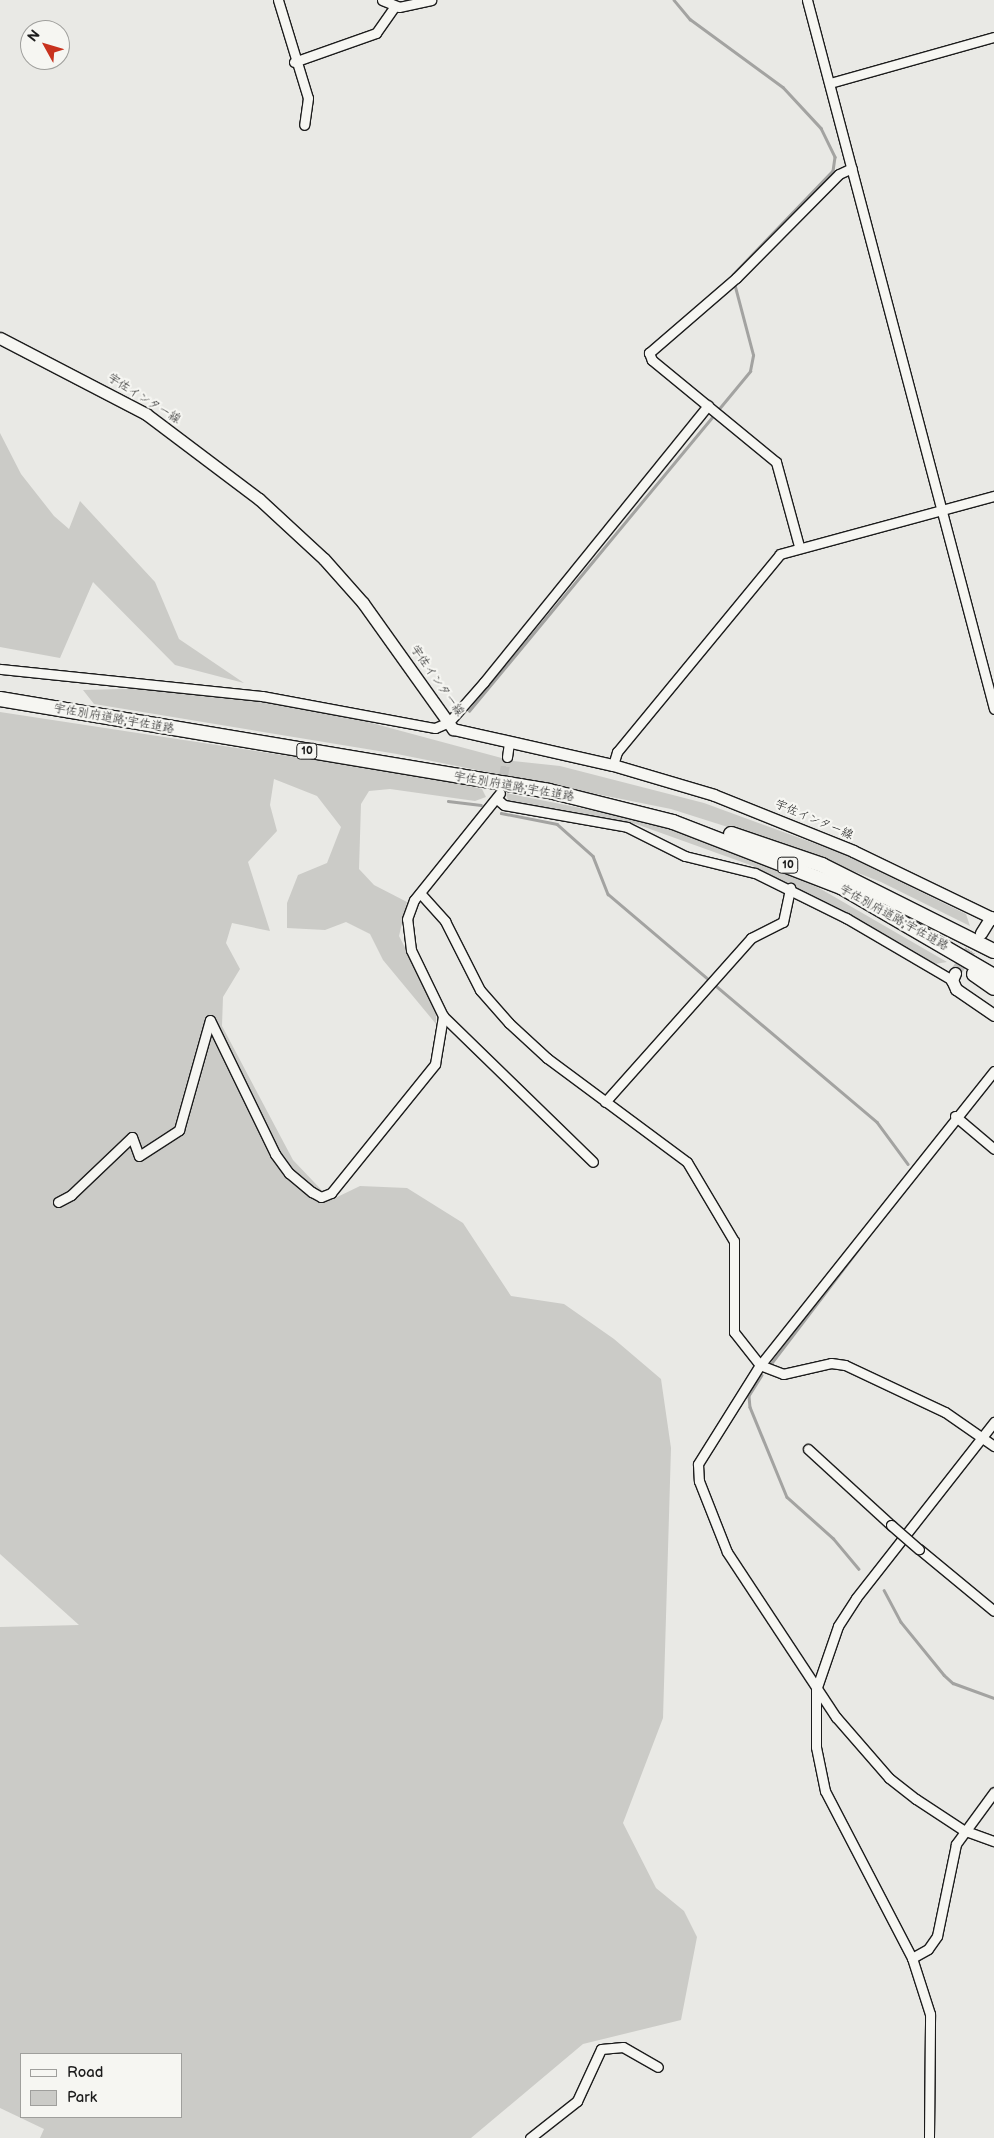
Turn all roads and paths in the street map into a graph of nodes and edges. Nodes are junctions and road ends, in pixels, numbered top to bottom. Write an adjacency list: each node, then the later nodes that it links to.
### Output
1 (278, 0): 7 (street)
2 (382, 0): 5 (street)
3 (430, 0): 5 (street)
4 (807, 0): 8 (street)
5 (395, 6): 7 (street)
6 (994, 37): 8 (street)
7 (294, 62): 9 (street)
8 (830, 83): 10 (street)
9 (304, 124)
10 (852, 168): 12 (street); 14 (street)
11 (0, 338): 20 (main road, 宇佐インター線)
12 (708, 405): 15 (street); 20 (street)
13 (994, 496): 14 (street)
14 (941, 510): 15 (street); 17 (street)
15 (799, 546): 23 (street)
16 (0, 669): 20 (street)
17 (992, 690): 19 (street)
18 (0, 699): 24 (highway, 宇佐別府道路;宇佐道路 / 10)
19 (994, 709)
20 (449, 722): 21 (main road, 宇佐インター線)
21 (509, 743): 22 (street); 23 (main road, 宇佐インター線)
22 (507, 757)
23 (613, 764): 27 (main road, 宇佐インター線)
24 (614, 807): 29 (highway, 宇佐別府道路;宇佐道路 / 10); 30 (highway)
25 (790, 888): 26 (street); 32 (street); 37 (street)
26 (420, 893): 35 (street); 37 (street)
27 (993, 917): 28 (main road, 宇佐インター線)
28 (981, 933)
29 (951, 949): 31 (highway, 宇佐別府道路;宇佐道路 / 10); 33 (highway)
30 (994, 950)
31 (994, 976)
32 (954, 977): 34 (main road)
33 (994, 988)
34 (994, 1015)
35 (443, 1016): 40 (street); 41 (street)
36 (994, 1071): 38 (street)
37 (605, 1102): 42 (street)
38 (955, 1116): 39 (street); 42 (street)
39 (994, 1149)
40 (592, 1162)
41 (58, 1202)
42 (760, 1365): 44 (street); 48 (street)
43 (994, 1422): 44 (street)
44 (982, 1437): 45 (street); 48 (street)
45 (994, 1446)
46 (808, 1449): 47 (street, bridge)
47 (994, 1611)
48 (816, 1690): 50 (street); 52 (street)
49 (994, 1792): 50 (street)
50 (964, 1830): 51 (street); 52 (street)
51 (994, 1841)
52 (912, 1958): 55 (street)
53 (658, 2068): 54 (street)
54 (530, 2138)
55 (929, 2138)

